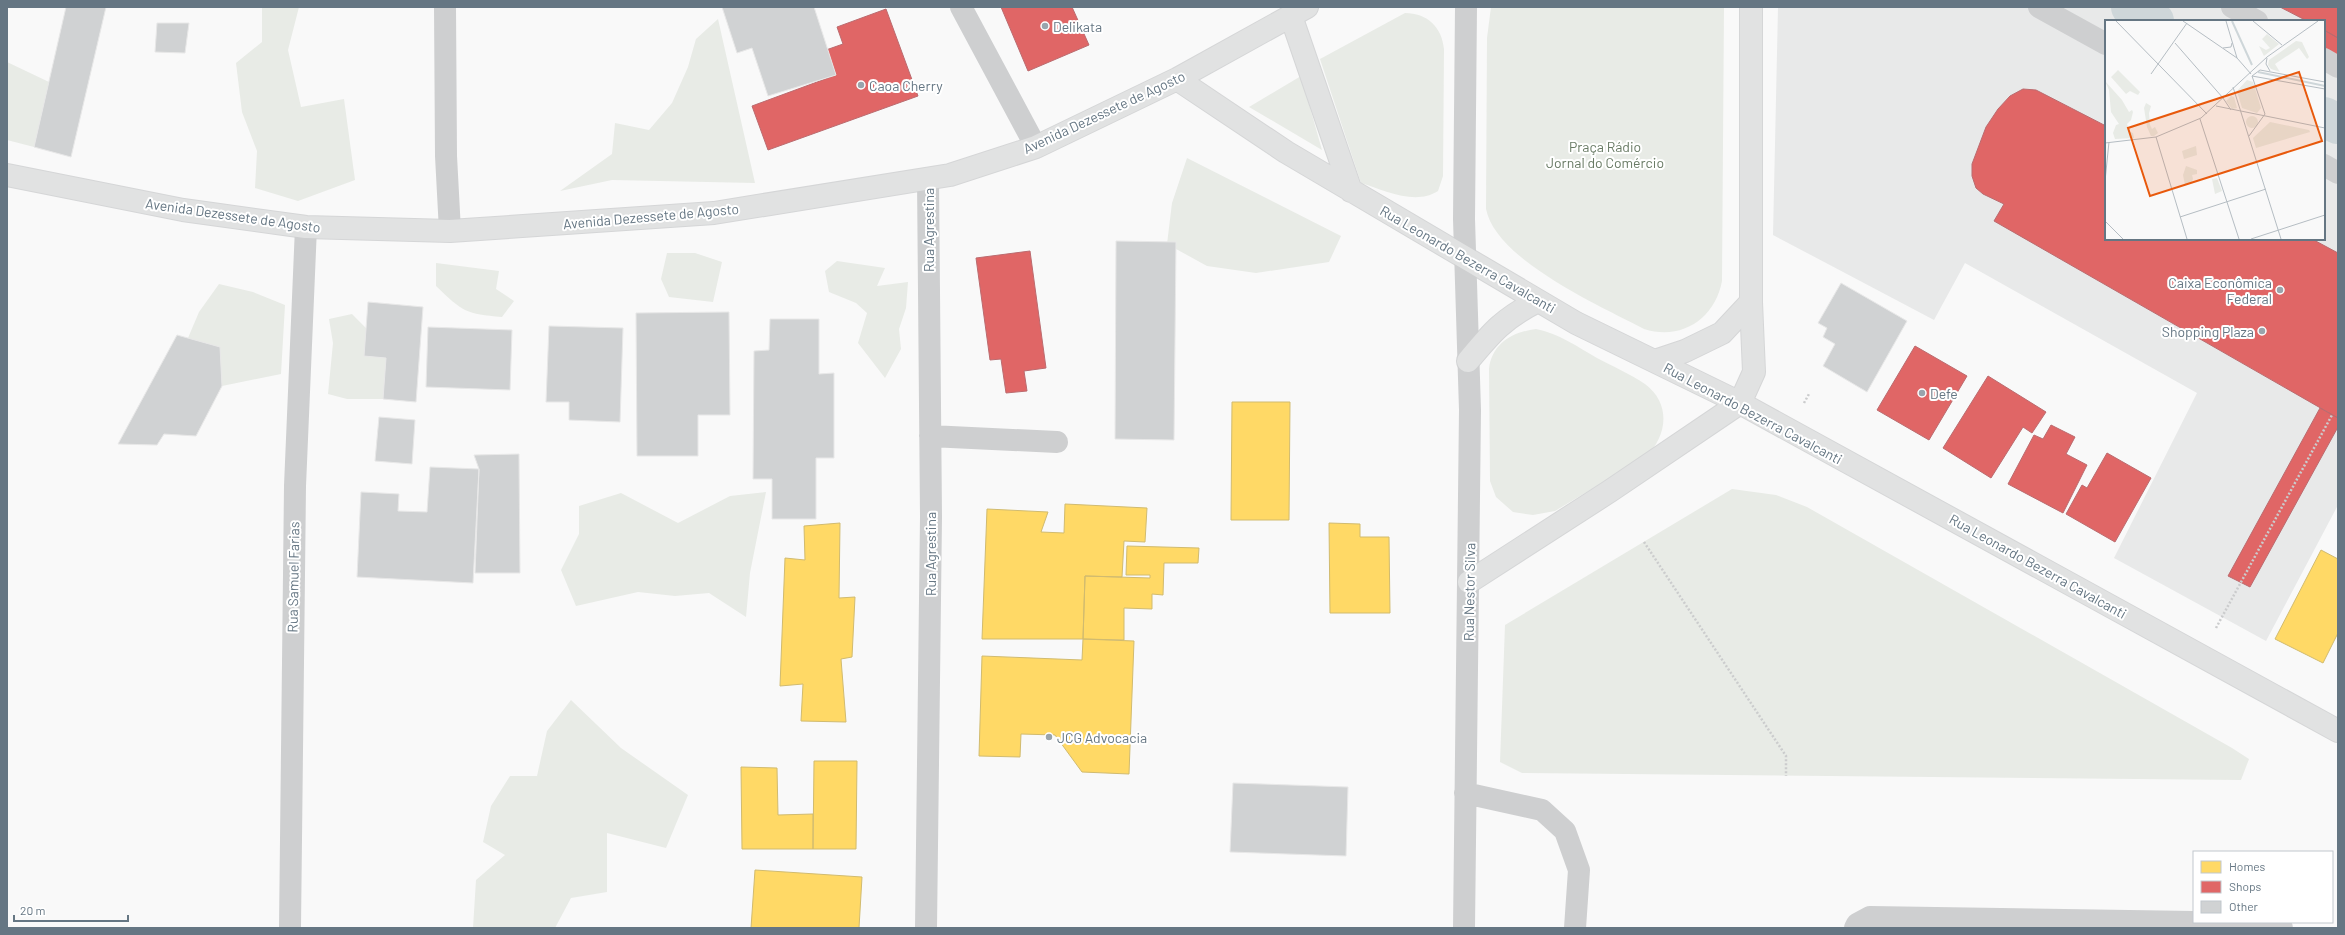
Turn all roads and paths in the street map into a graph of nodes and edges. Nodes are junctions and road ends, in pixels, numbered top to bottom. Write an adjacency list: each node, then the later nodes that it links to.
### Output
1 (445, 7): 20 (street)
2 (961, 7): 13 (street)
3 (1466, 7): 21 (street, Rua Nestor Silva)
4 (1751, 7): 23 (main road)
5 (2039, 7): 9 (street)
6 (2232, 7): 8 (street)
7 (1295, 10): 12 (main road, Avenida Dezessete de Agosto); 18 (main road)
8 (2255, 20)
9 (2105, 43)
10 (2325, 60): 11 (street)
11 (2338, 67)
12 (1177, 79): 13 (main road, Avenida Dezessete de Agosto); 18 (main road, Rua Leonardo Bezerra Cavalcanti)
13 (1036, 147): 17 (main road, Avenida Dezessete de Agosto)
14 (2325, 166): 15 (street)
15 (2338, 173)
16 (7, 175): 19 (main road, Avenida Dezessete de Agosto)
17 (928, 179): 20 (main road, Avenida Dezessete de Agosto); 30 (street, Rua Agrestina)
18 (1351, 191): 21 (main road, Rua Leonardo Bezerra Cavalcanti)
19 (306, 227): 20 (main road, Avenida Dezessete de Agosto); 40 (street, Rua Samuel Farias)
20 (450, 231)
21 (1465, 257): 22 (main road, Rua Leonardo Bezerra Cavalcanti); 24 (street, Rua Nestor Silva)
22 (1538, 301): 24 (main road); 25 (main road, Rua Leonardo Bezerra Cavalcanti)
23 (1751, 302): 25 (main road); 27 (main road)
24 (1468, 361): 33 (street, Rua Nestor Silva)
25 (1654, 361): 27 (main road, Rua Leonardo Bezerra Cavalcanti)
26 (1810, 394): 28 (path)
27 (1740, 403): 33 (main road); 35 (main road, Rua Leonardo Bezerra Cavalcanti)
28 (1804, 403)
29 (2332, 415): 34 (path)
30 (930, 436): 31 (street); 41 (street, Rua Agrestina)
31 (1057, 442)
32 (1644, 542): 36 (path)
33 (1469, 582): 37 (street, Rua Nestor Silva)
34 (2215, 628)
35 (2338, 731)
36 (1786, 776)
37 (1465, 793): 42 (street, Rua Nestor Silva); 43 (street)
38 (2193, 922): 44 (street)
39 (2217, 923): 45 (street)
40 (290, 928)
41 (926, 928)
42 (1464, 928)
43 (1575, 928)
44 (1855, 928)
45 (2282, 928)

